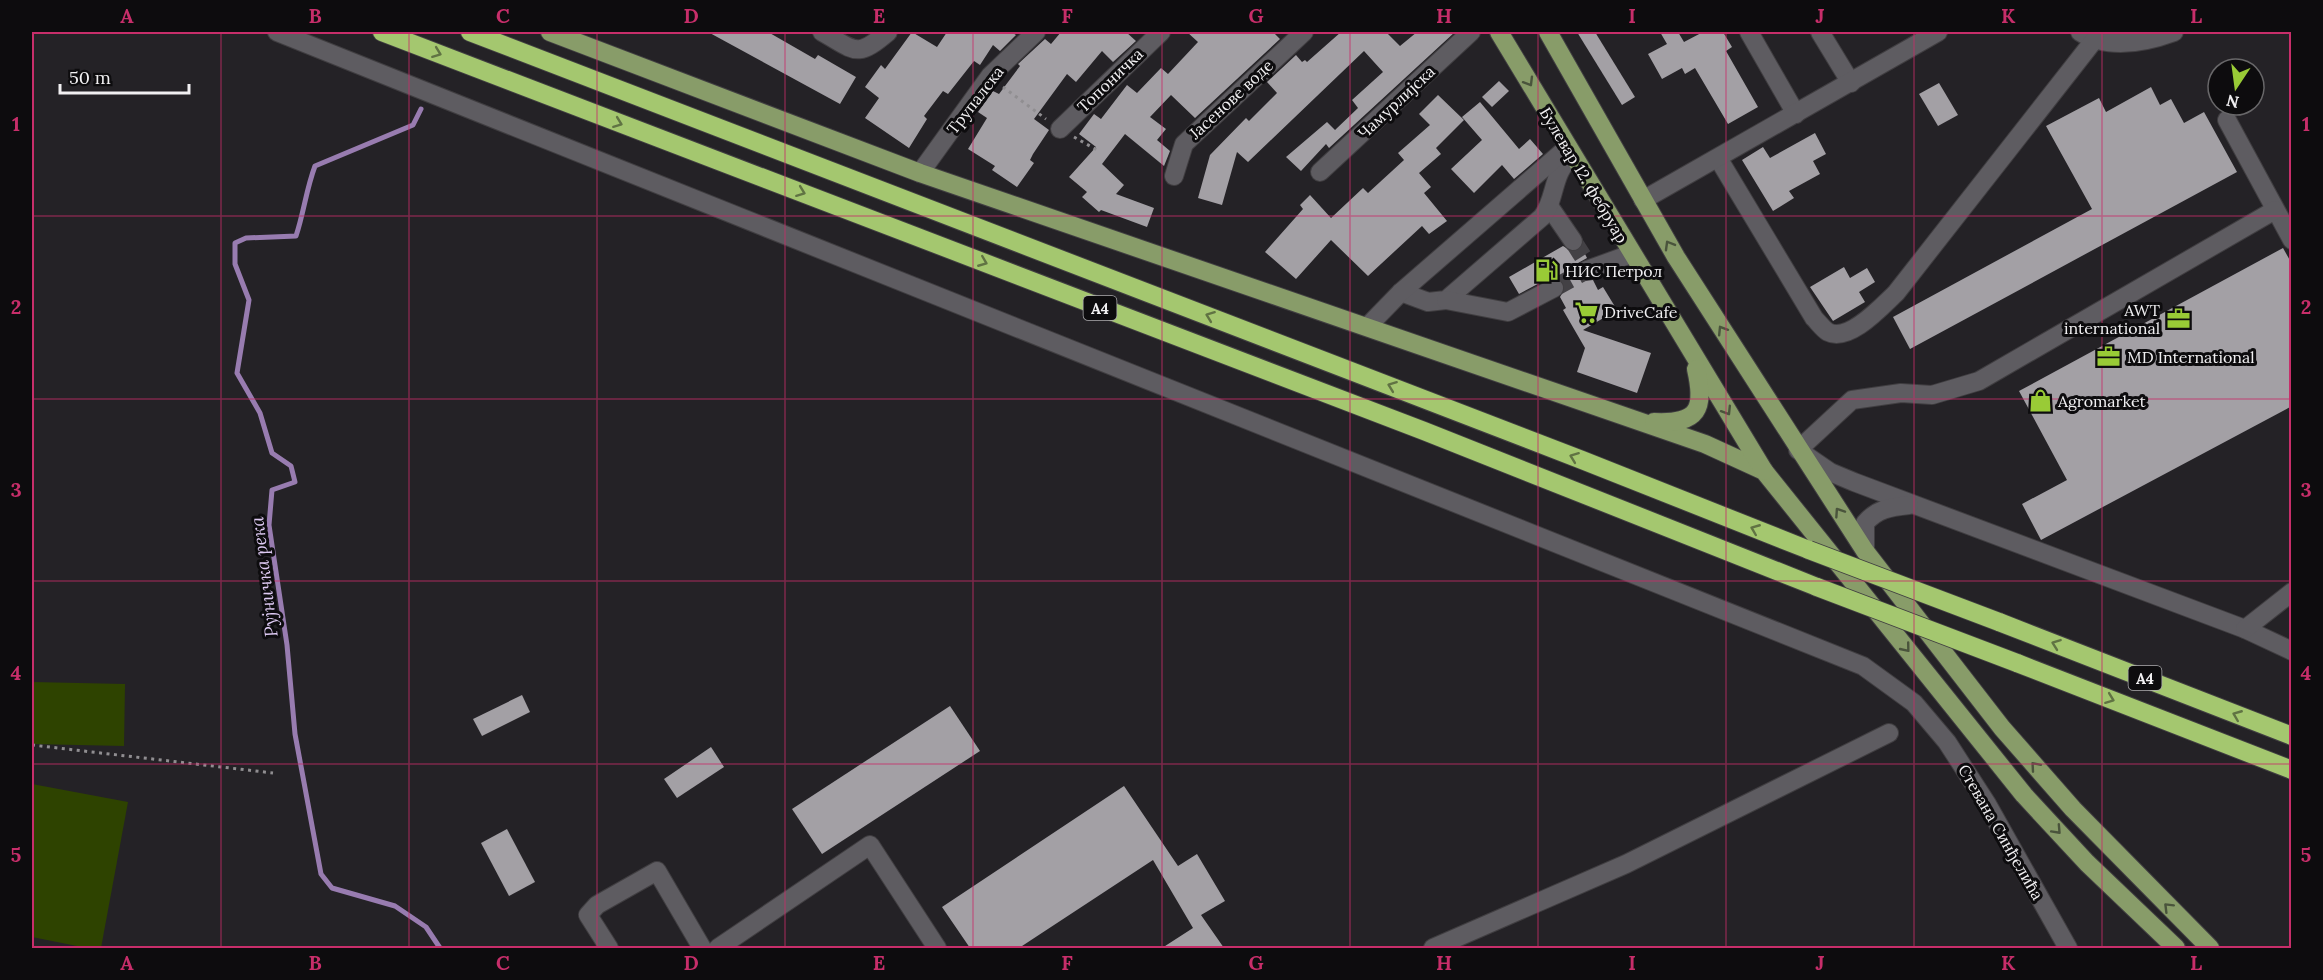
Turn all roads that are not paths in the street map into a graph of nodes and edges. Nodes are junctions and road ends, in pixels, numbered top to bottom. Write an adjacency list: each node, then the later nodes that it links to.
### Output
1 (277, 32): 55 (street, Стевана Синђелића)
2 (382, 32): 49 (highway, A4, one-way to 49, bridge)
3 (470, 32): 48 (highway, A4, one-way to 3, bridge)
4 (550, 32): 25 (main road)
5 (822, 32): 6 (street)
6 (888, 32)
7 (1036, 32): 25 (street, Трупалска)
8 (1161, 32): 21 (street, Топоничка)
9 (1304, 32): 26 (street, Јасенове воде)
10 (1471, 32): 24 (street, Чамурлијска)
11 (1499, 32): 22 (main road, Булевар 12. фебруар, one-way to 22)
12 (1548, 32): 27 (main road)
13 (1749, 32): 19 (street)
14 (1820, 32): 18 (street)
15 (1938, 32): 18 (street)
16 (2174, 32): 17 (street)
17 (2087, 35): 23 (street)
18 (1851, 83): 19 (street)
19 (1796, 114): 23 (street)
20 (2227, 120): 29 (street)
21 (1060, 129)
22 (1570, 152): 28 (street); 32 (main road, Булевар 12. фебруар); 35 (street)
23 (1718, 158): 27 (street)
24 (1320, 172)
25 (920, 173): 37 (main road)
26 (1174, 176)
27 (1643, 200): 40 (main road, one-way to 27)
28 (1549, 206): 31 (street); 36 (street)
29 (2275, 210): 30 (street); 40 (street)
30 (2292, 240)
31 (1572, 241)
32 (1631, 254): 33 (street); 38 (main road, Булевар 12. фебруар)
33 (1588, 267)
34 (1554, 288): 36 (street)
35 (1401, 292): 36 (street); 37 (street)
36 (1446, 300)
37 (1368, 326): 39 (main road)
38 (1694, 358): 39 (main road); 41 (main road, Булевар 12. фебруар, one-way to 41)
39 (1636, 421): 41 (main road)
40 (1798, 450): 42 (street); 43 (main road, one-way to 40)
41 (1764, 471): 56 (main road, Булевар 12. фебруар, one-way to 56)
42 (1910, 504): 43 (street); 45 (street)
43 (1865, 551): 57 (main road, one-way to 43)
44 (2292, 592): 45 (street)
45 (2245, 629): 46 (street)
46 (2292, 651)
47 (1889, 733): 54 (street)
48 (2292, 736)
49 (2292, 770)
50 (609, 948): 51 (street)
51 (702, 948)
52 (718, 948): 53 (street)
53 (938, 948)
54 (1433, 948)
55 (2068, 948)
56 (2176, 948)
57 (2210, 948)

